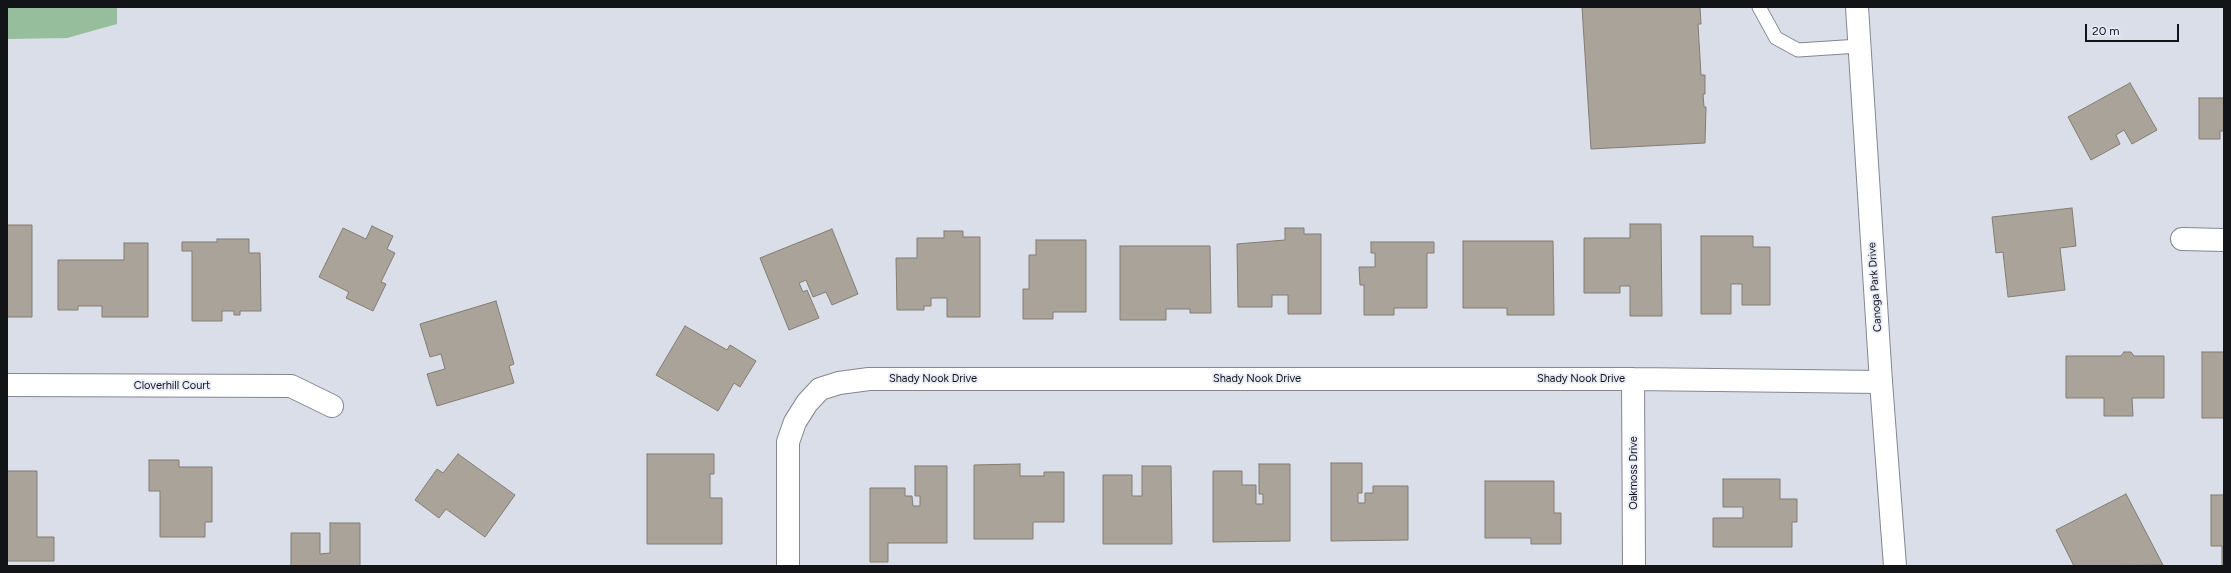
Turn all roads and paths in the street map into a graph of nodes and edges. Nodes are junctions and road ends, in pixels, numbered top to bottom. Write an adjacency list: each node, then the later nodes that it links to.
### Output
1 (1759, 7): 3 (lane)
2 (1857, 7): 3 (street, Canoga Park Drive)
3 (1859, 46): 7 (street, Canoga Park Drive)
4 (2182, 239): 5 (street)
5 (2224, 240)
6 (1633, 379): 7 (street, Shady Nook Drive); 10 (street, Shady Nook Drive); 11 (street, Oakmoss Drive)
7 (1881, 382): 12 (street, Canoga Park Drive)
8 (7, 385): 9 (street, Cloverhill Court)
9 (332, 406)
10 (788, 566)
11 (1634, 566)
12 (1895, 566)

